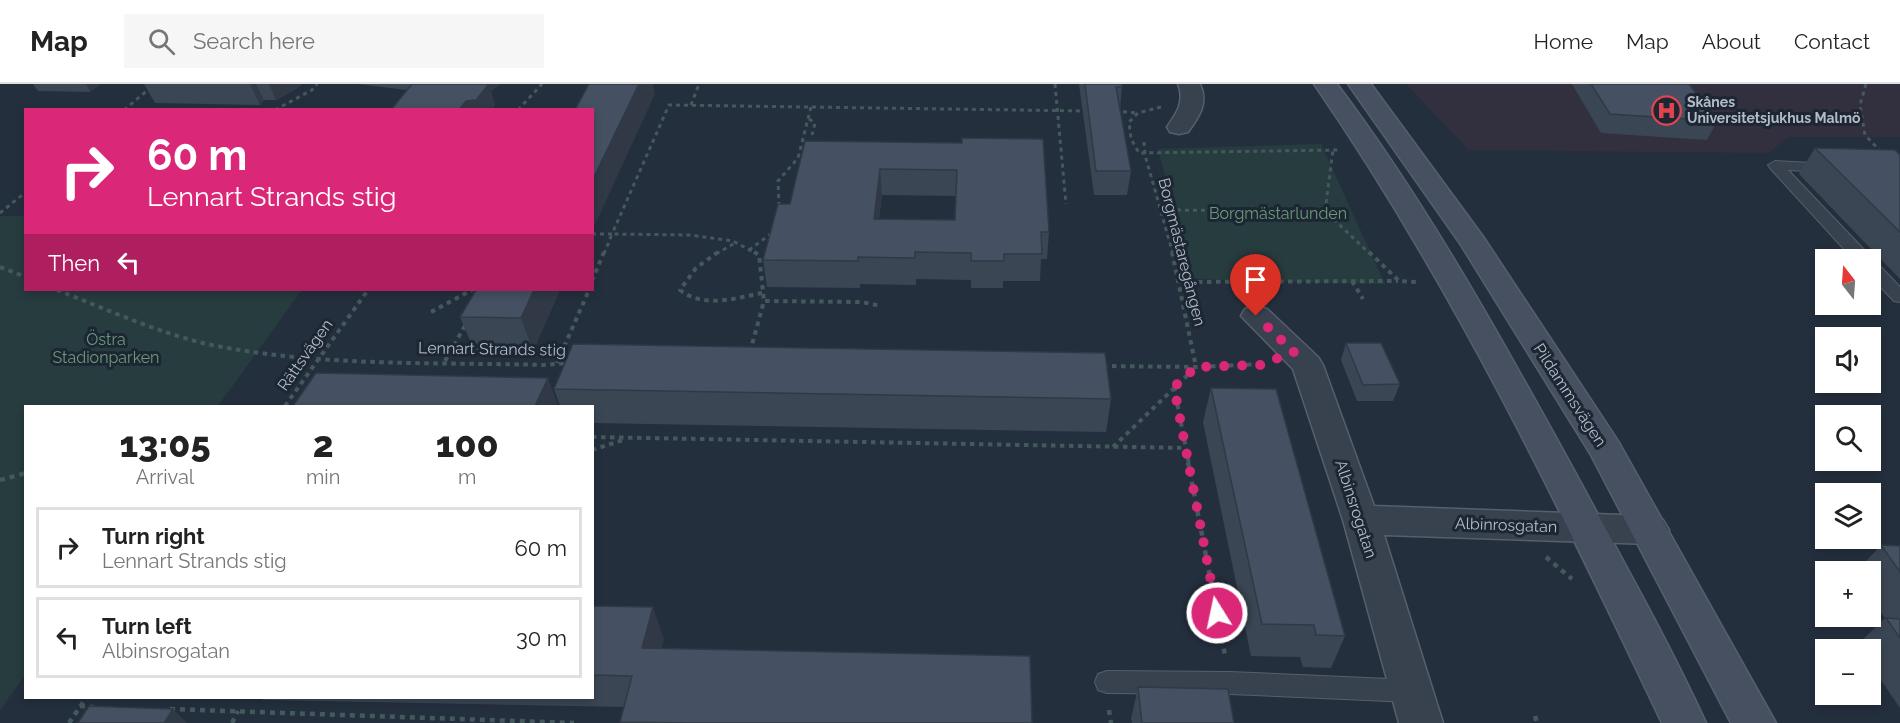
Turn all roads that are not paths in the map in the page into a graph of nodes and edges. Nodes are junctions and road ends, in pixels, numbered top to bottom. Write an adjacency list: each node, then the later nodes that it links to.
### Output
1 (1189, 84): 4 (street)
2 (1325, 84): 11 (main road)
3 (1359, 84): 12 (main road, Pildammsvägen)
4 (1179, 127)
5 (1846, 167): 6 (lane)
6 (1854, 249)
7 (1881, 277): 8 (lane)
8 (1900, 297)
9 (1256, 316): 10 (street, Albinsrogatan)
10 (1361, 520): 11 (street, Albinrosgatan); 14 (street, Albinsrogatan)
11 (1587, 528): 12 (street, Albinrosgatan); 15 (main road)
12 (1650, 530): 16 (main road, Pildammsvägen)
13 (1107, 682): 14 (lane)
14 (1417, 707)
15 (1684, 723)
16 (1754, 723)

